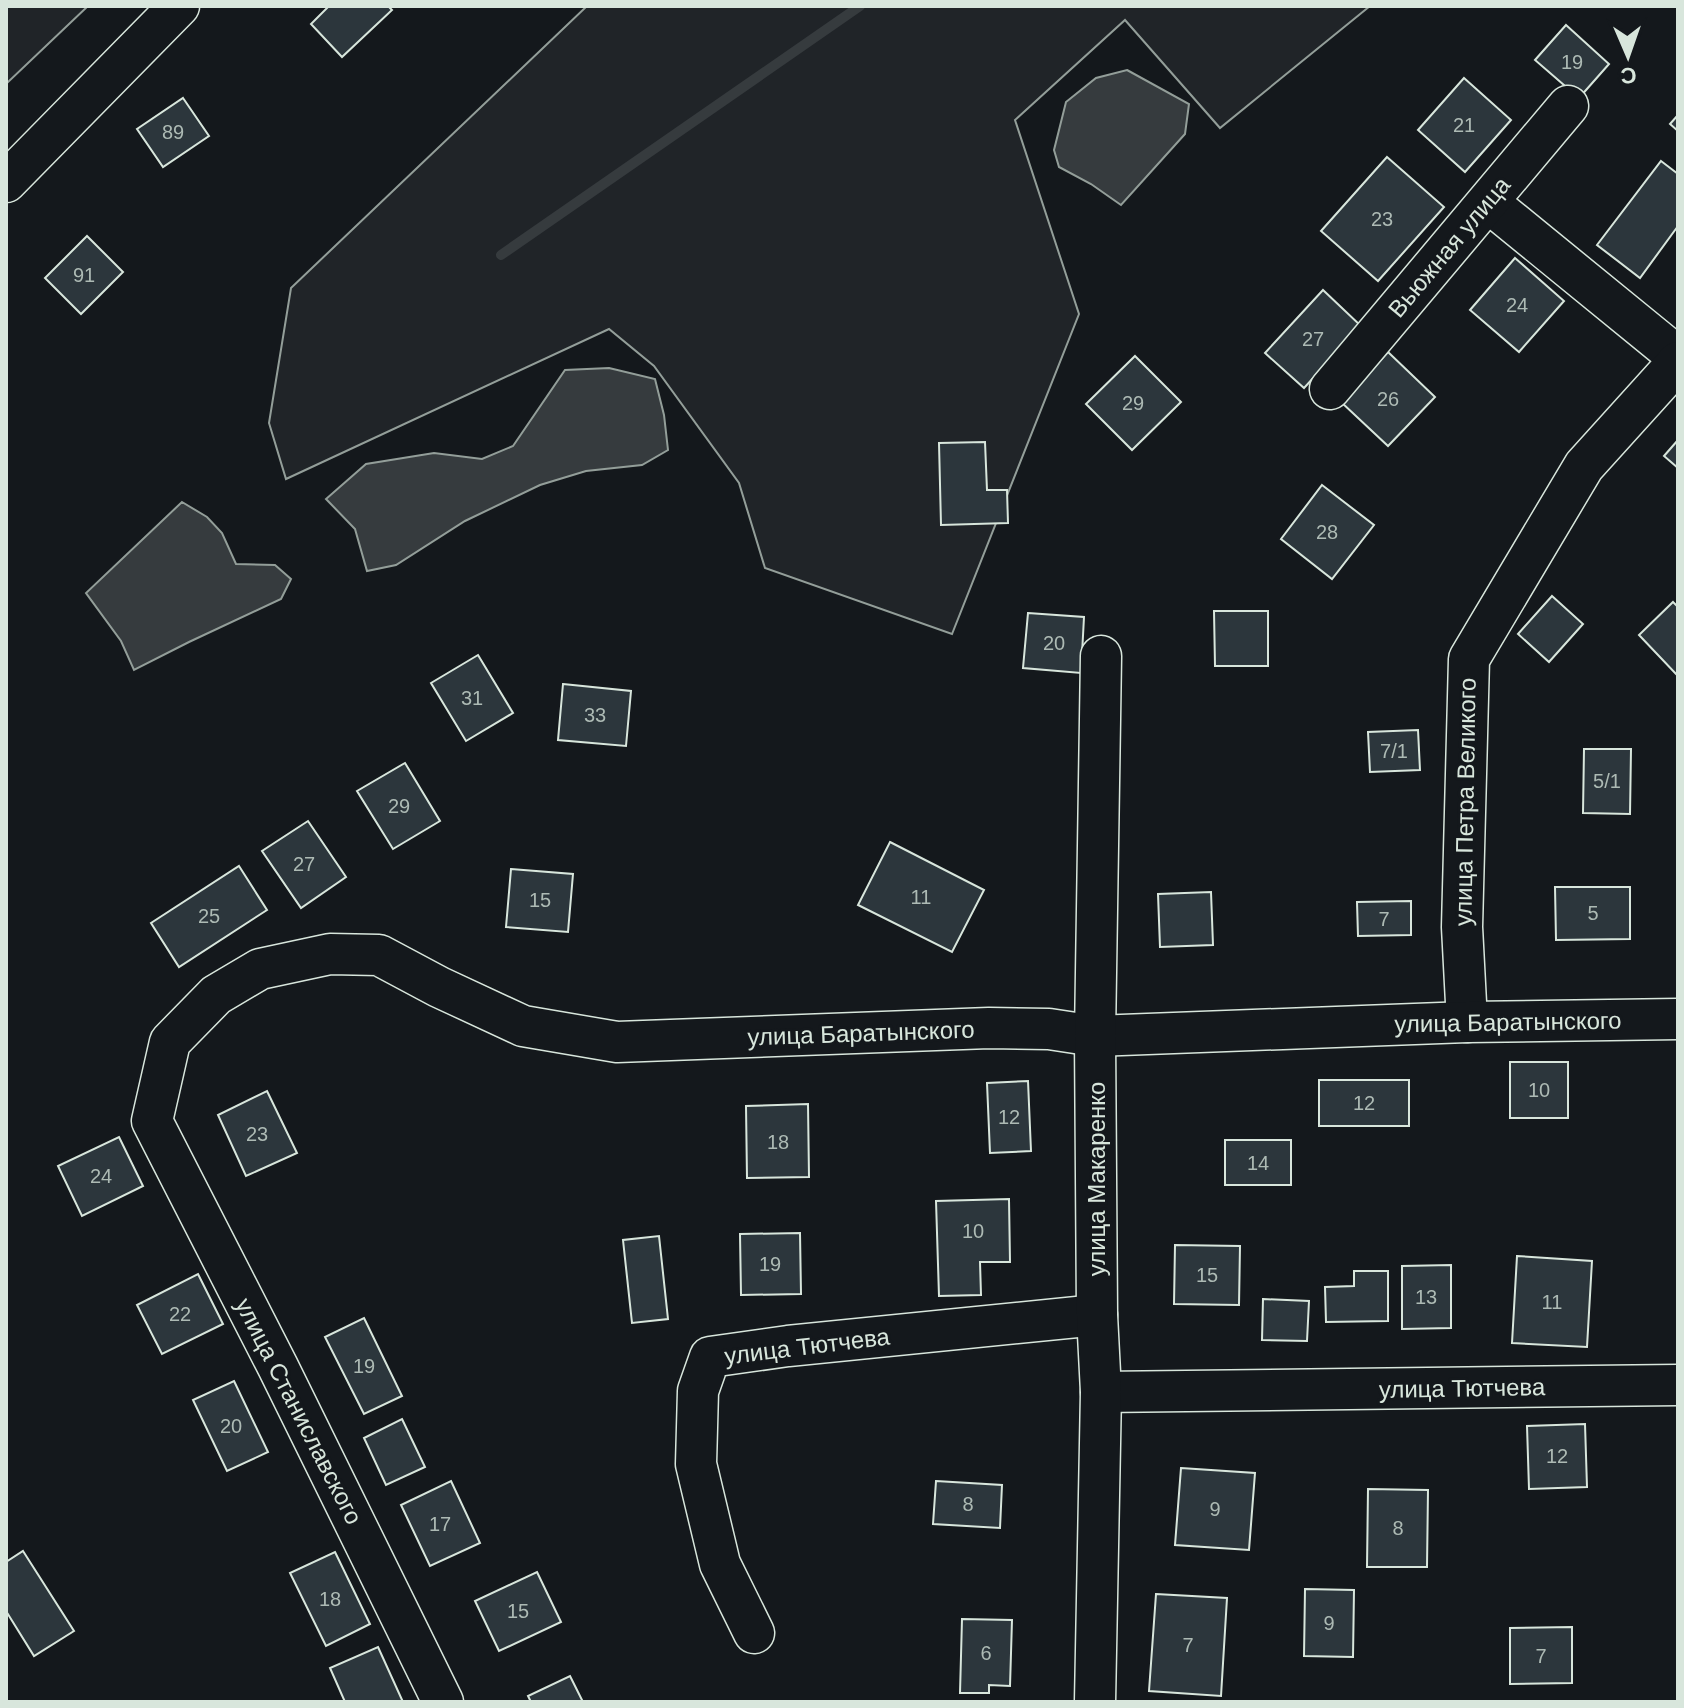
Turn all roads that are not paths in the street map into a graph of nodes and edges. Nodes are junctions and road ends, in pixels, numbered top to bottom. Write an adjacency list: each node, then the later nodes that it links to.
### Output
1 (179, 6): 3 (street)
2 (1568, 106): 4 (street, Вьюжная улица)
3 (6, 182)
4 (1488, 202): 5 (street); 6 (street, Вьюжная улица)
5 (1678, 359): 9 (street, улица Петра Великого)
6 (1330, 389)
7 (1101, 656): 10 (street, улица Макаренко)
8 (1678, 1019): 9 (street, улица Баратынского)
9 (1467, 1022): 10 (street, улица Баратынского)
10 (1095, 1036): 11 (street, улица Баратынского); 12 (street, улица Макаренко)
11 (152, 1121): 16 (street, улица Станиславского)
12 (1097, 1315): 14 (street, улица Макаренко); 15 (street, улица Тютчева)
13 (1678, 1385): 14 (street, улица Тютчева)
14 (1101, 1392): 17 (street, улица Макаренко)
15 (754, 1633)
16 (443, 1702)
17 (1095, 1702)

